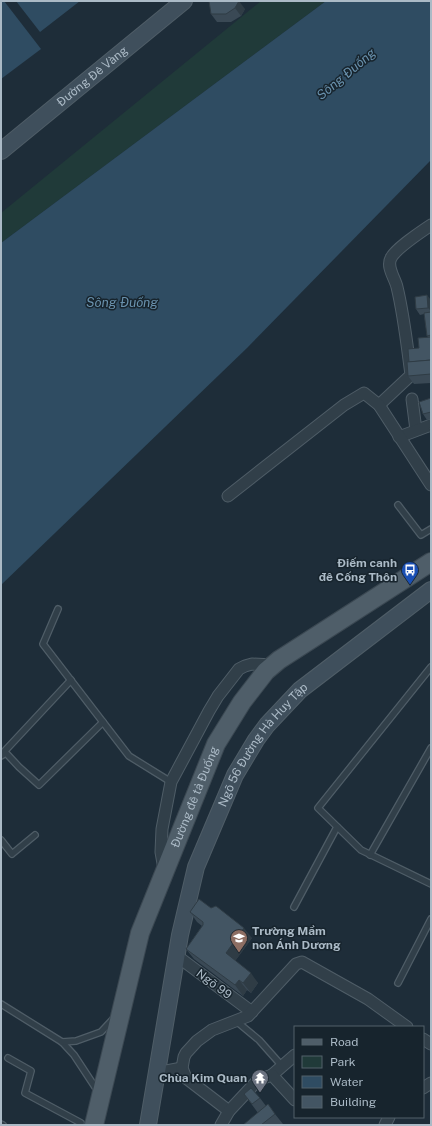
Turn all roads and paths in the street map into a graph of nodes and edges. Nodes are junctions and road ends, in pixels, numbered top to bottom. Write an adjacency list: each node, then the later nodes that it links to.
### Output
1 (184, 1): 2 (street, Đường Đê Vàng)
2 (1, 151)
3 (431, 225): 5 (street)
4 (412, 400): 7 (street)
5 (379, 405): 8 (street); 10 (street)
6 (431, 425): 7 (street)
7 (416, 430): 8 (street)
8 (399, 437): 9 (street)
9 (431, 485)
10 (228, 496)
11 (398, 505): 12 (lane)
12 (431, 529)
13 (431, 562): 16 (main road, Đường đê tả Đuống)
14 (431, 590): 31 (street, Ngõ 56 Đường Hà Huy Tập)
15 (58, 609): 18 (lane)
16 (273, 665): 22 (street); 27 (main road, Đường đê tả Đuống)
17 (431, 667): 23 (lane)
18 (71, 680): 19 (lane); 21 (lane)
19 (103, 722): 21 (lane); 22 (lane)
20 (431, 748): 26 (lane)
21 (1, 756)
22 (171, 782): 27 (street)
23 (337, 827): 26 (lane); 29 (lane)
24 (35, 835): 25 (lane)
25 (1, 840)
26 (370, 855): 28 (lane)
27 (164, 873): 34 (main road, Đường đê tả Đuống)
28 (431, 884)
29 (294, 907)
30 (431, 919): 32 (lane)
31 (177, 956): 35 (street, Ngõ 99); 43 (street, Ngõ 56 Đường Hà Huy Tập)
32 (398, 983)
33 (1, 1004): 38 (lane)
34 (122, 1010): 38 (lane); 46 (main road, Đường đê tả Đuống)
35 (252, 1012): 36 (street); 37 (street)
36 (236, 1021): 41 (lane); 42 (street)
37 (406, 1026)
38 (62, 1042): 46 (lane)
39 (294, 1056): 41 (street)
40 (8, 1058): 48 (lane)
41 (282, 1066): 44 (street)
42 (182, 1068): 43 (street); 47 (street)
43 (156, 1072): 49 (street, Ngõ 56 Đường Hà Huy Tập)
44 (272, 1075): 45 (street); 47 (street)
45 (294, 1099)
46 (100, 1100): 48 (main road, Đường đê tả Đuống)
47 (229, 1111): 50 (street)
48 (85, 1125)
49 (148, 1125)
50 (221, 1125)

